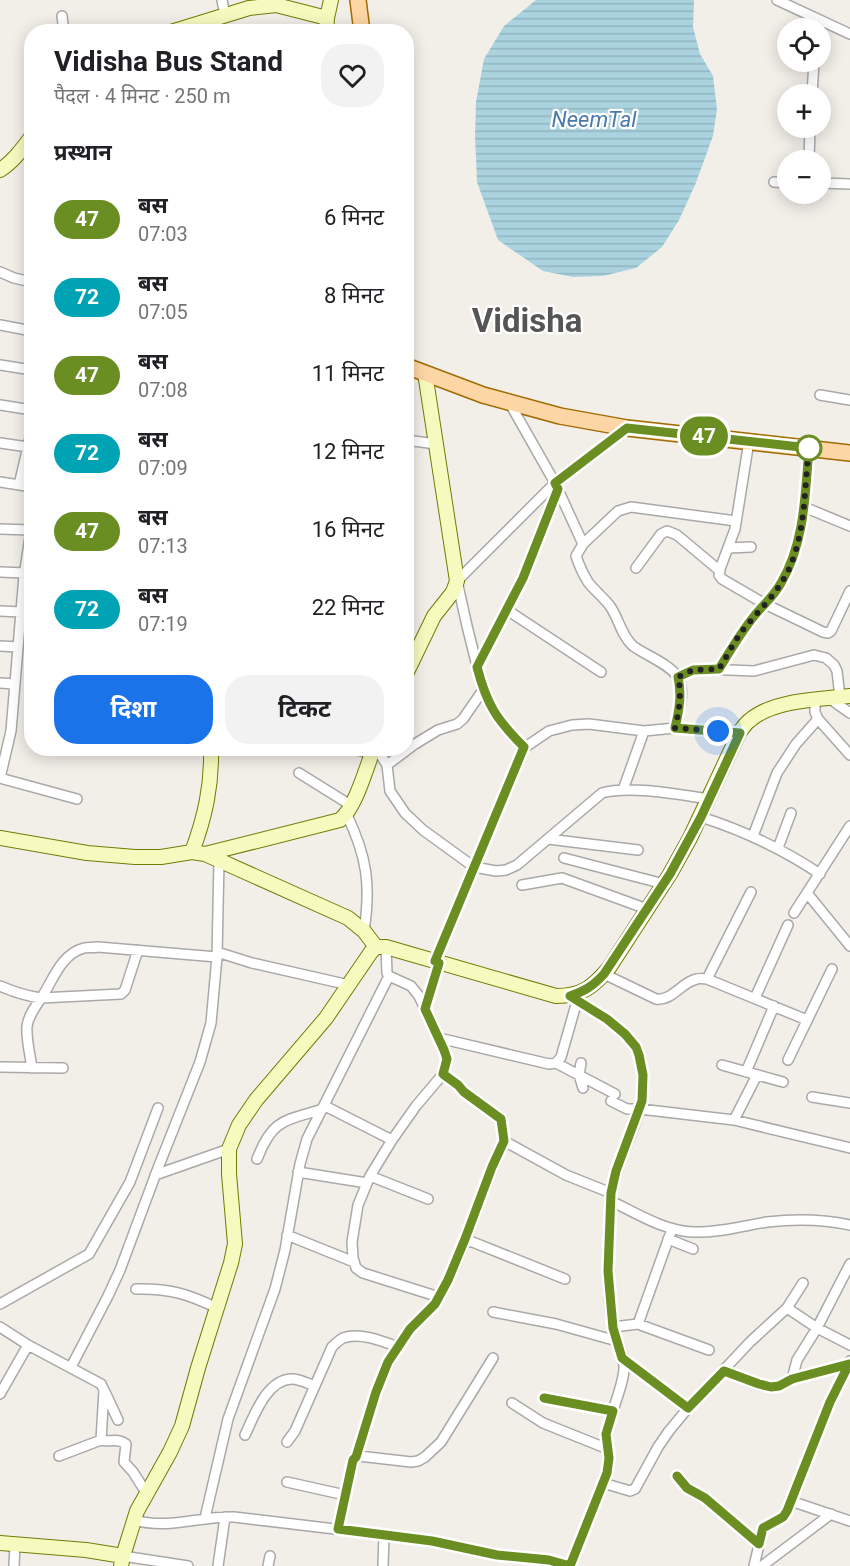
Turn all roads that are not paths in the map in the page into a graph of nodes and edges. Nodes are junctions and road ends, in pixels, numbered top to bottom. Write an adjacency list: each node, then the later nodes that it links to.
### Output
1 (222, 0): 5 (street)
2 (331, 0): 11 (street)
3 (358, 0): 12 (main road)
4 (777, 0): 7 (street)
5 (225, 15): 9 (street); 10 (street)
6 (62, 16): 8 (street)
7 (816, 18)
8 (63, 24)
9 (196, 24)
10 (324, 24)
11 (326, 24)
12 (361, 24)
13 (831, 25): 14 (street)
14 (850, 34)
15 (24, 146): 16 (street)
16 (0, 170)
17 (774, 182): 18 (street)
18 (777, 182)
19 (831, 183): 20 (street)
20 (850, 184)
21 (0, 272): 22 (street)
22 (24, 280)
23 (0, 326): 24 (street)
24 (24, 330)
25 (0, 365): 26 (street)
26 (24, 369)
27 (414, 369): 28 (main road)
28 (425, 373): 31 (main road); 38 (street)
29 (820, 395): 30 (street)
30 (850, 400)
31 (508, 402): 34 (main road); 46 (street)
32 (0, 405): 33 (street)
33 (24, 409)
34 (627, 428): 36 (main road); 46 (street)
35 (414, 441): 38 (street)
36 (749, 441): 40 (main road); 48 (street)
37 (0, 443): 39 (street)
38 (436, 444): 59 (street)
39 (24, 446)
40 (809, 448): 41 (main road); 47 (street)
41 (850, 453)
42 (24, 464): 44 (street)
43 (0, 482): 44 (street)
44 (19, 485): 45 (street)
45 (24, 486)
46 (556, 486): 52 (street); 59 (street); 64 (street)
47 (804, 507): 49 (street); 62 (street)
48 (736, 521): 52 (street); 54 (street)
49 (850, 526)
50 (0, 529): 51 (street)
51 (24, 530)
52 (583, 544): 72 (street)
53 (751, 547): 54 (street)
54 (728, 548): 56 (street)
55 (636, 568): 56 (street)
56 (720, 571): 62 (street)
57 (0, 572): 58 (street)
58 (24, 573)
59 (457, 581): 68 (street); 69 (street)
60 (24, 583): 65 (street)
61 (850, 591): 62 (street)
62 (765, 604): 70 (street)
63 (0, 610): 65 (street)
64 (507, 610): 69 (street); 71 (street)
65 (21, 612): 67 (street)
66 (0, 646): 67 (street)
67 (18, 647): 74 (street)
68 (414, 657)
69 (477, 667): 75 (street)
70 (719, 669): 72 (street); 76 (street)
71 (600, 672)
72 (678, 677): 80 (street)
73 (0, 683): 74 (street)
74 (15, 684): 92 (street)
75 (483, 690): 83 (street); 84 (street)
76 (840, 697): 77 (street); 78 (street)
77 (815, 699): 79 (street); 82 (street)
78 (850, 713)
79 (818, 719): 85 (street); 100 (street)
80 (675, 728): 81 (street); 82 (street)
81 (644, 731): 84 (street); 93 (street)
82 (740, 733): 95 (street)
83 (414, 745)
84 (524, 747): 108 (street)
85 (850, 755)
86 (211, 756): 105 (street)
87 (372, 756): 96 (street)
88 (381, 756): 90 (street)
89 (399, 756): 90 (street)
90 (387, 765): 108 (street)
91 (299, 773): 96 (street)
92 (0, 778): 94 (street)
93 (622, 790): 95 (street); 102 (street)
94 (76, 799)
95 (710, 799): 98 (street)
96 (349, 810): 105 (street); 117 (street)
97 (791, 813): 103 (street)
98 (701, 817): 100 (street); 110 (street)
99 (850, 826): 109 (street)
100 (753, 836): 103 (street)
101 (0, 838): 105 (street)
102 (548, 839): 104 (street); 108 (street)
103 (778, 848): 109 (street)
104 (638, 850)
105 (198, 853): 107 (street)
106 (564, 858): 110 (street)
107 (219, 860): 117 (street); 121 (street)
108 (474, 867): 122 (street)
109 (820, 873): 113 (street)
110 (664, 884): 114 (street)
111 (522, 885): 114 (street)
112 (751, 892): 126 (street)
113 (807, 893): 115 (street); 118 (street)
114 (647, 909): 124 (street)
115 (794, 913)
116 (788, 926): 131 (street)
117 (364, 931): 119 (street)
118 (850, 946)
119 (381, 947): 122 (street); 125 (street); 127 (street)
120 (138, 950): 121 (street); 129 (street); 129 (street)
121 (217, 955): 127 (street); 161 (street)
122 (437, 962): 130 (street); 133 (street)
123 (832, 969): 134 (street)
124 (604, 974): 126 (street); 130 (street)
125 (389, 976): 133 (street); 152 (street)
126 (707, 979): 131 (street)
127 (349, 985): 158 (street)
128 (0, 986): 129 (street)
129 (41, 998): 141 (street)
130 (573, 998): 137 (street); 151 (street)
131 (754, 998): 132 (street)
132 (774, 1006): 134 (street); 143 (street)
133 (425, 1009): 135 (street)
134 (807, 1020): 136 (street)
135 (439, 1038): 137 (street); 144 (street)
136 (788, 1060)
137 (556, 1062): 145 (street)
138 (581, 1063): 145 (street)
139 (722, 1065): 143 (street)
140 (0, 1067): 141 (street)
141 (33, 1068): 142 (street)
142 (63, 1068)
143 (746, 1072): 146 (street)
144 (443, 1074): 155 (street); 156 (street)
145 (579, 1075): 148 (street); 151 (street)
146 (757, 1075): 147 (street); 154 (street)
147 (783, 1082)
148 (584, 1088)
149 (812, 1096): 150 (street)
150 (850, 1103)
151 (641, 1105): 154 (street); 163 (street)
152 (324, 1107): 155 (street); 159 (street); 160 (street)
153 (158, 1108): 177 (street)
154 (734, 1120): 157 (street)
155 (392, 1140): 162 (street)
156 (504, 1141): 163 (street); 168 (street)
157 (850, 1148)
158 (230, 1149): 161 (street); 178 (street)
159 (257, 1159)
160 (298, 1172): 162 (street); 167 (street)
161 (155, 1175): 193 (street)
162 (369, 1180): 164 (street); 171 (street)
163 (611, 1197): 166 (street); 183 (street)
164 (428, 1198)
165 (850, 1225): 166 (street)
166 (672, 1229): 169 (street)
167 (287, 1235): 171 (street); 218 (street)
168 (465, 1239): 173 (street); 176 (street)
169 (668, 1239): 170 (street); 181 (street)
170 (693, 1249)
171 (354, 1262): 176 (street)
172 (850, 1264): 184 (street)
173 (565, 1279)
174 (803, 1283): 179 (street)
175 (136, 1289): 178 (street)
176 (439, 1297): 188 (street)
177 (0, 1304)
178 (217, 1308): 213 (street)
179 (787, 1308): 184 (street); 194 (street)
180 (493, 1312): 185 (street)
181 (638, 1324): 183 (street); 189 (street)
182 (0, 1327): 186 (street)
183 (613, 1328): 185 (street)
184 (817, 1328): 187 (street); 195 (street)
185 (617, 1341): 191 (street)
186 (28, 1345): 193 (street); 198 (street)
187 (850, 1346)
188 (398, 1347): 196 (street); 209 (street)
189 (709, 1350)
190 (493, 1358): 209 (street)
191 (622, 1358): 201 (street); 202 (street)
192 (849, 1362): 195 (street); 215 (street)
193 (71, 1368): 197 (street)
194 (724, 1371): 195 (street); 201 (street)
195 (792, 1379)
196 (315, 1386): 204 (street); 206 (street)
197 (104, 1390): 203 (street); 205 (street)
198 (0, 1394)
199 (544, 1398): 202 (street)
200 (512, 1403): 207 (street)
201 (688, 1408): 212 (street)
202 (613, 1411): 207 (street)
203 (118, 1420)
204 (245, 1435)
205 (101, 1440): 208 (street); 213 (street)
206 (287, 1442)
207 (608, 1449): 212 (street)
208 (59, 1456)
209 (356, 1457): 214 (street)
210 (677, 1476): 225 (street)
211 (287, 1482): 214 (street)
212 (603, 1483): 231 (street)
213 (147, 1494): 219 (street)
214 (345, 1495): 221 (street)
215 (791, 1501): 216 (street); 225 (street)
216 (831, 1515): 220 (street); 233 (street)
217 (225, 1517): 218 (street); 221 (street); 229 (street)
218 (205, 1518): 219 (street)
219 (134, 1520): 226 (street)
220 (850, 1521)
221 (338, 1529): 222 (street)
222 (384, 1535): 230 (street); 231 (street)
223 (0, 1543): 224 (street)
224 (15, 1544): 226 (street); 227 (street)
225 (759, 1544): 232 (street)
226 (122, 1561): 228 (street)
227 (14, 1566)
228 (188, 1566)
229 (218, 1566)
230 (383, 1566)
231 (571, 1566)
232 (754, 1566)
233 (762, 1566)

